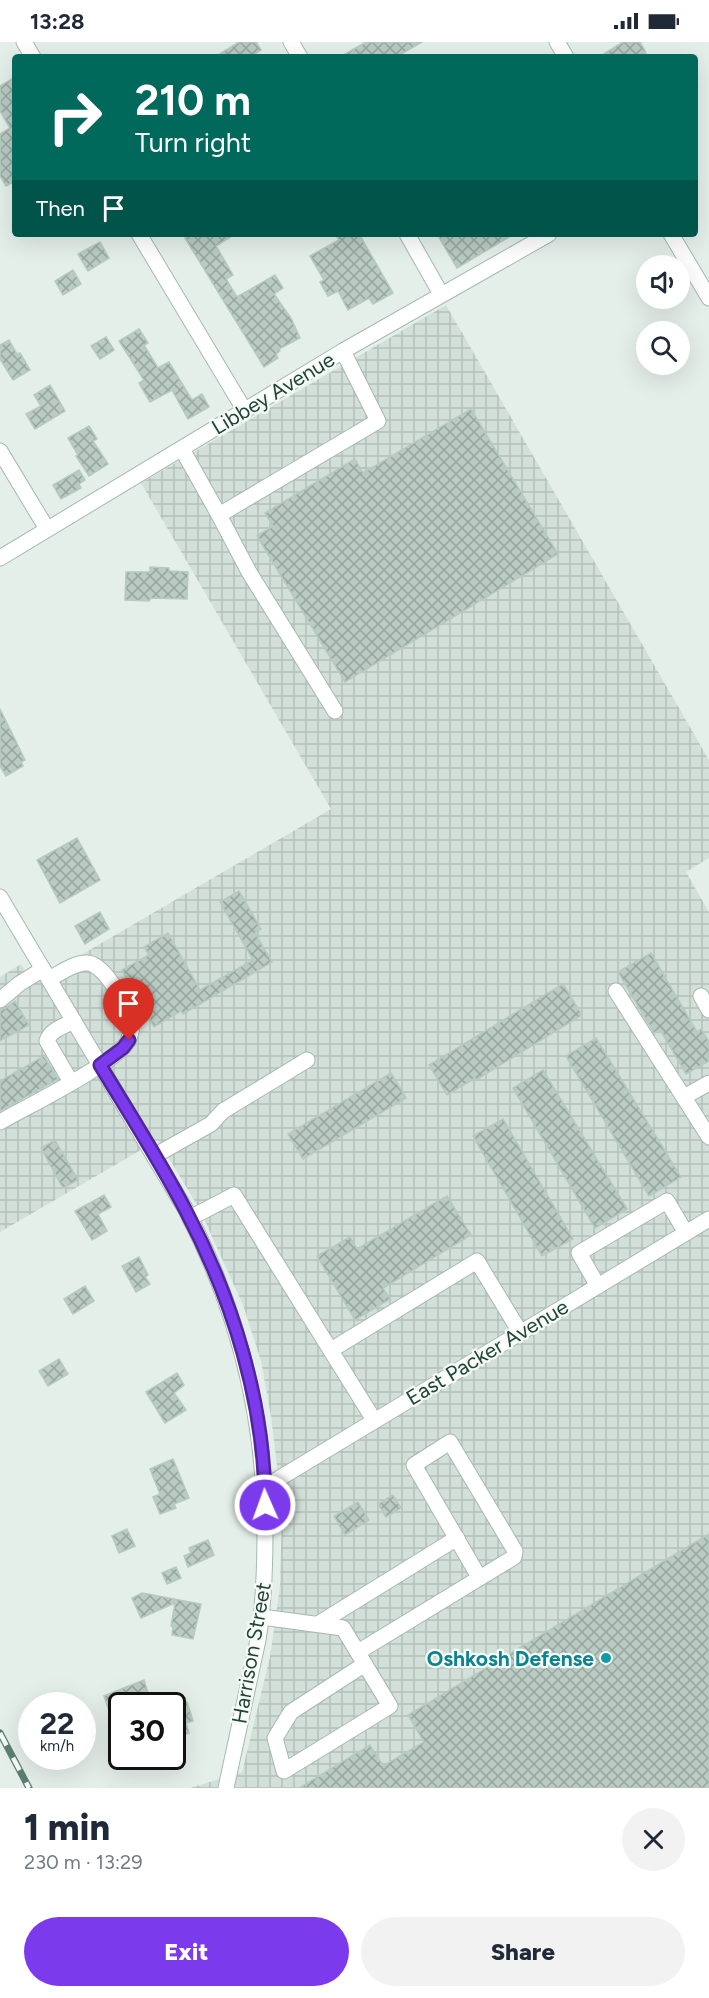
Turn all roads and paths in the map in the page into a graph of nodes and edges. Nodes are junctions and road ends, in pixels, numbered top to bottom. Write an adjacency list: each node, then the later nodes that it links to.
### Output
1 (141, 237): 8 (street)
2 (409, 237): 5 (street)
3 (544, 237): 5 (street, Libbey Avenue)
4 (672, 237): 6 (street)
5 (441, 294): 7 (street, Libbey Avenue)
6 (709, 298)
7 (343, 351): 8 (street, Libbey Avenue); 11 (street)
8 (245, 411): 9 (street, Libbey Avenue)
9 (182, 449): 11 (street); 12 (street, Libbey Avenue)
10 (0, 451): 12 (street)
11 (219, 515): 14 (street)
12 (47, 529): 13 (street, Libbey Avenue)
13 (0, 558)
14 (334, 711)
15 (0, 897): 16 (street, Harrison Street)
16 (46, 974): 19 (street); 21 (street, Harrison Street); 23 (street)
17 (616, 991): 26 (street)
18 (701, 996): 20 (street)
19 (0, 1000)
20 (709, 1010)
21 (74, 1021): 23 (street, Harrison Street); 24 (street)
22 (308, 1060): 29 (street)
23 (100, 1065): 24 (street); 29 (street, Harrison Street)
24 (71, 1082): 27 (street)
25 (709, 1083): 26 (street)
26 (684, 1097): 28 (street)
27 (0, 1122)
28 (709, 1137)
29 (154, 1156): 30 (street, Harrison Street)
30 (190, 1218): 35 (street); 37 (street, Harrison Street)
31 (709, 1219): 32 (street, East Packer Avenue)
32 (686, 1233): 33 (street, East Packer Avenue); 33 (street)
33 (597, 1286): 34 (street, East Packer Avenue)
34 (520, 1332): 35 (street); 36 (street, East Packer Avenue)
35 (331, 1350): 36 (street)
36 (374, 1420): 37 (street, East Packer Avenue)
37 (265, 1487): 40 (street, Harrison Street)
38 (457, 1539): 39 (street); 39 (street); 41 (street)
39 (480, 1577): 42 (street)
40 (262, 1617): 41 (street); 43 (street, Harrison Street)
41 (318, 1624): 42 (street)
42 (361, 1658): 42 (street)
43 (226, 1788)

